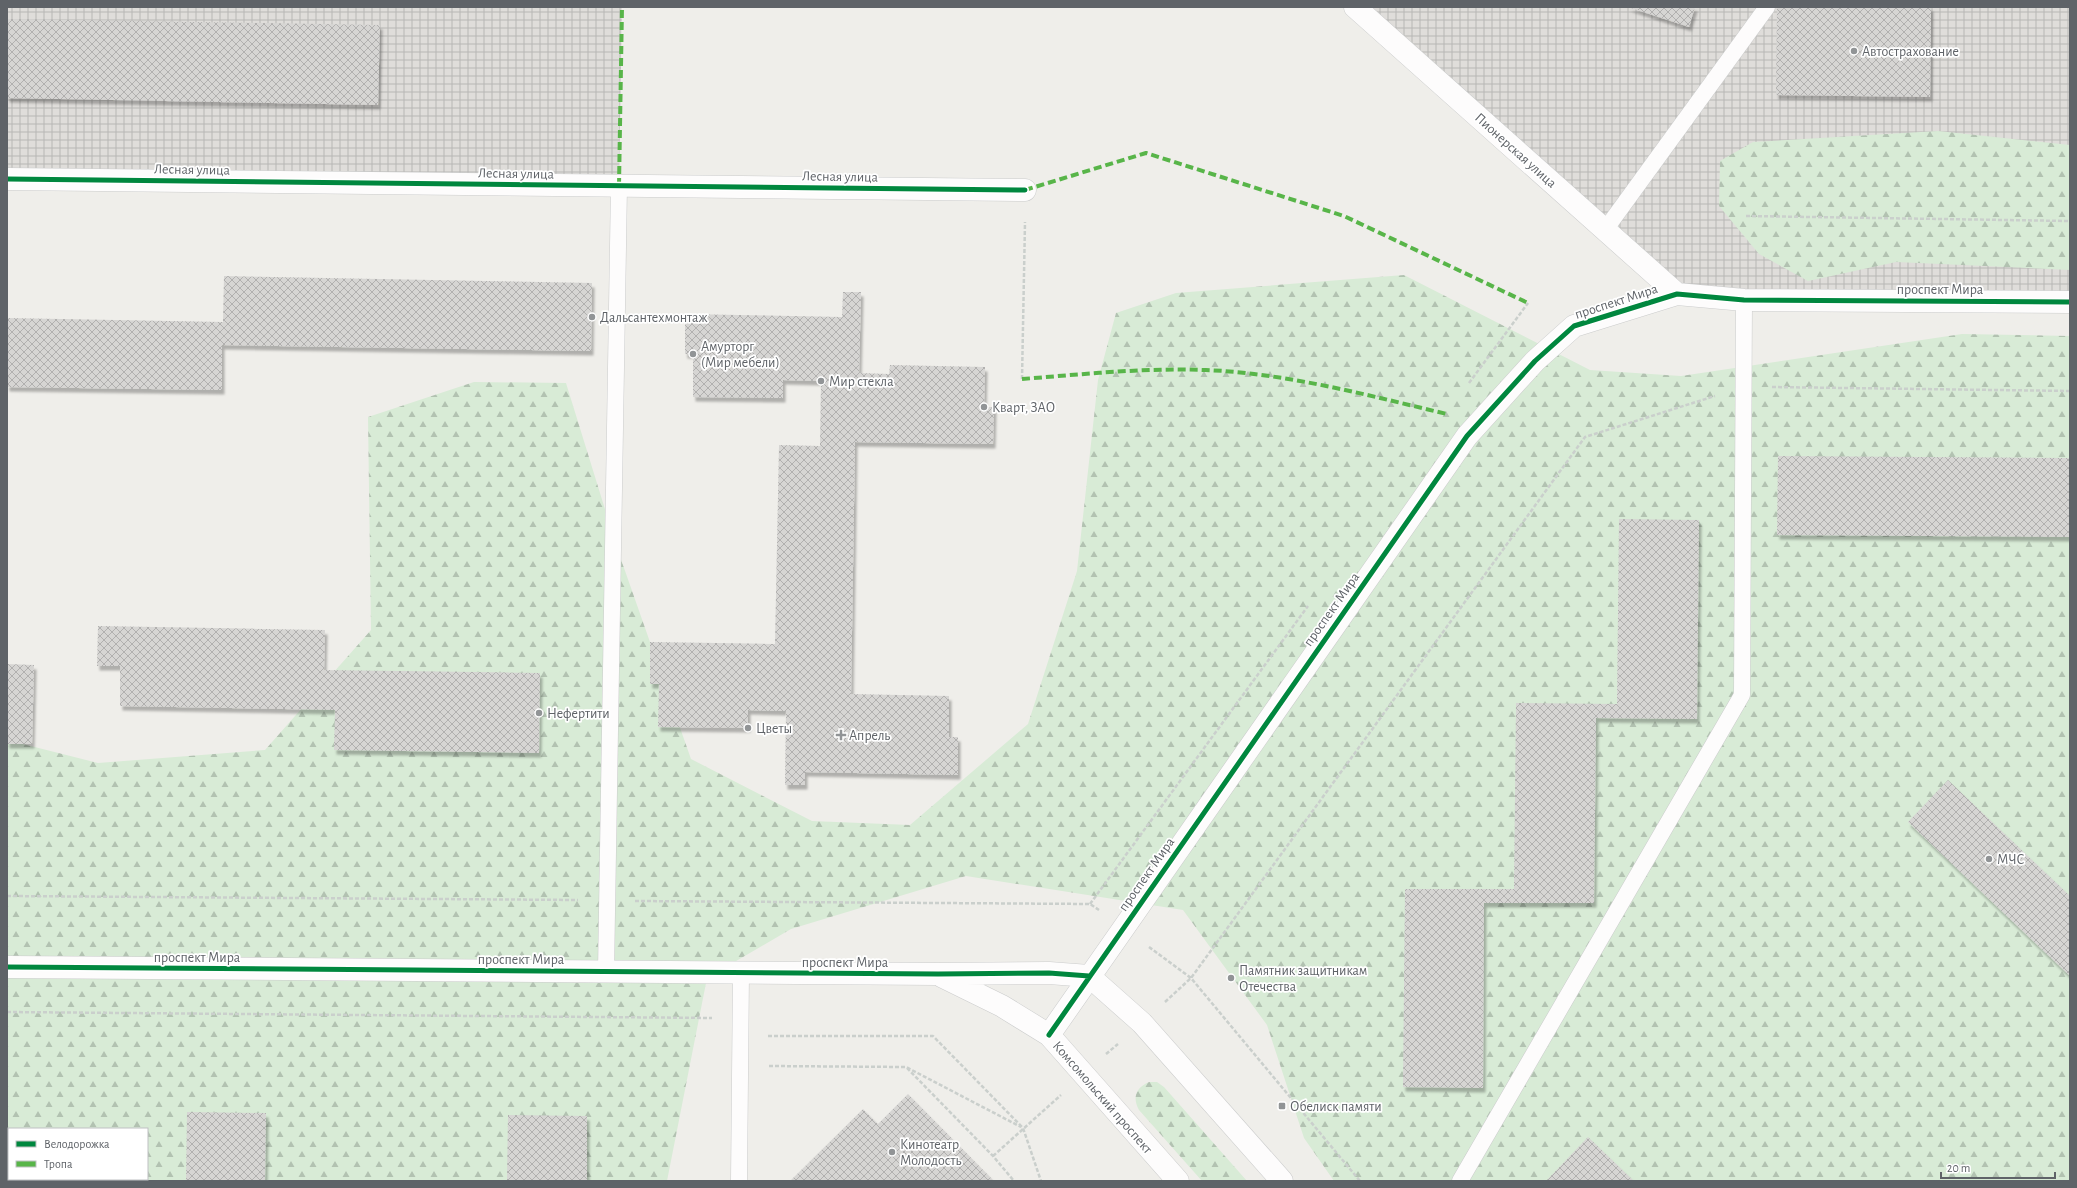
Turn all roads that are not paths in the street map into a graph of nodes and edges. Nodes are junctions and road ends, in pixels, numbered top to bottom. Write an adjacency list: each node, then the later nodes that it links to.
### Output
1 (1355, 7): 6 (street, Пионерская улица)
2 (1767, 7): 6 (lane)
3 (7, 179): 4 (street, Лесная улица)
4 (619, 186): 5 (street, Лесная улица); 11 (lane)
5 (1025, 190)
6 (1606, 230): 7 (street, Пионерская улица)
7 (1677, 294): 8 (street, проспект Мира); 14 (street, проспект Мира)
8 (1744, 300): 9 (street, проспект Мира); 19 (lane)
9 (2070, 302)
10 (7, 967): 11 (street, проспект Мира)
11 (606, 972): 12 (street, проспект Мира)
12 (741, 973): 13 (street, проспект Мира); 16 (lane)
13 (938, 974): 14 (street, проспект Мира); 15 (street, Комсомольский проспект)
14 (1089, 976): 15 (street); 18 (street)
15 (1049, 1035): 17 (street, Комсомольский проспект)
16 (739, 1181)
17 (1178, 1181)
18 (1282, 1181)
19 (1460, 1181)

